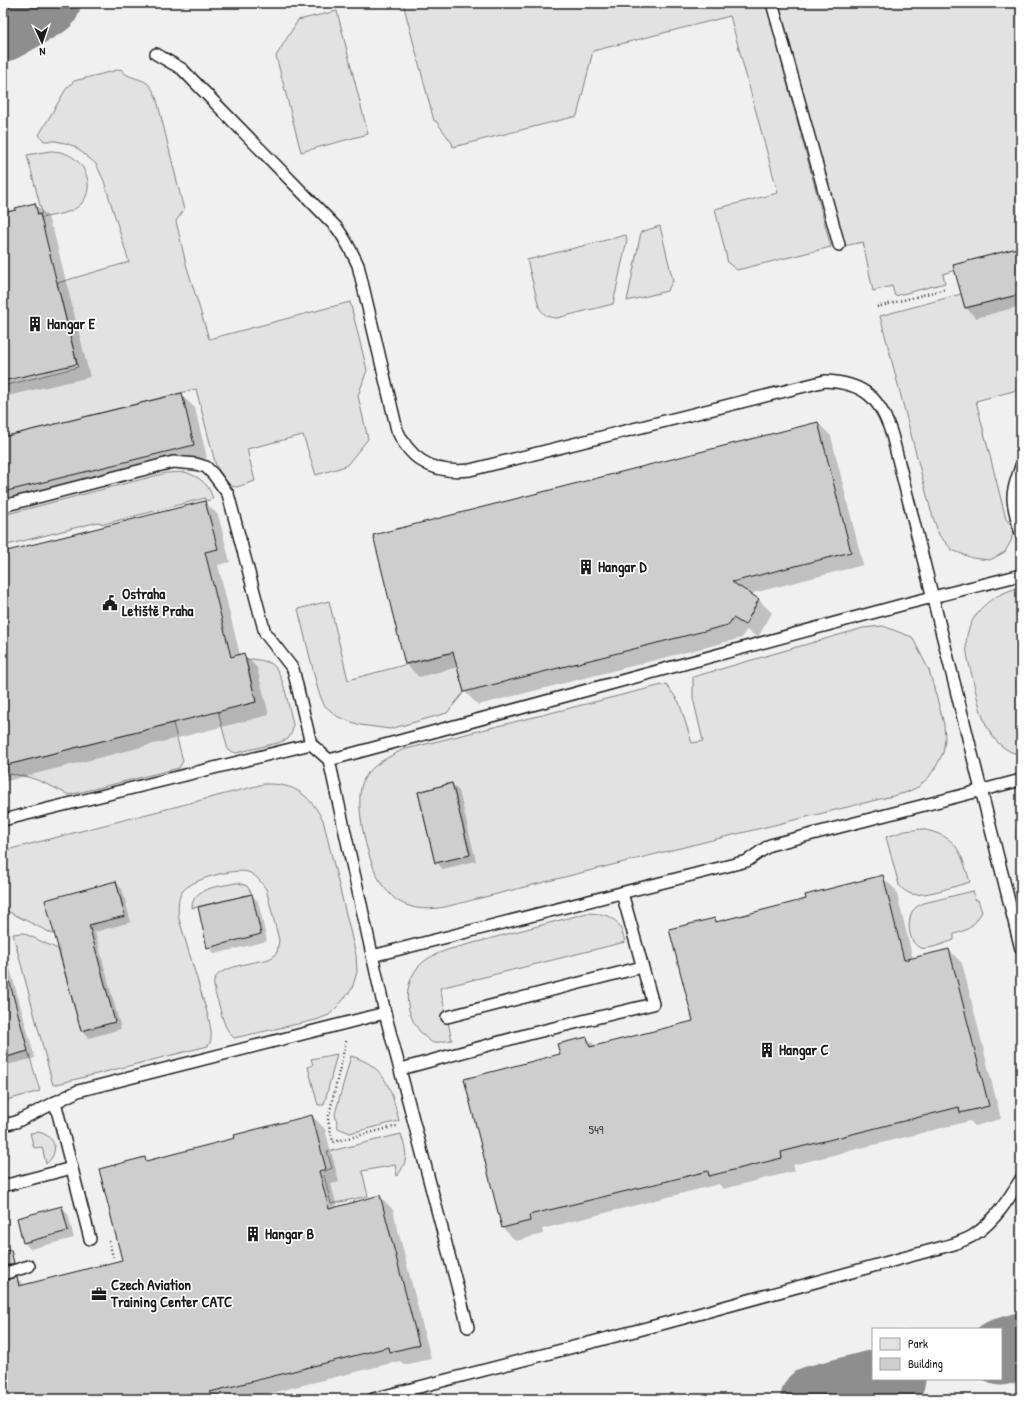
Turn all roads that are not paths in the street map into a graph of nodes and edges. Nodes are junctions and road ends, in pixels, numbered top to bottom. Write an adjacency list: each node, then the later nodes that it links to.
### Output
1 (772, 3): 3 (lane)
2 (156, 54): 8 (lane)
3 (839, 245)
4 (1021, 466): 6 (lane)
5 (3, 506): 9 (lane)
6 (1021, 534)
7 (1021, 575): 8 (lane)
8 (933, 598): 10 (lane); 12 (lane)
9 (311, 744): 10 (lane); 13 (lane)
10 (329, 760): 16 (lane)
11 (1021, 780): 12 (lane)
12 (980, 791): 14 (lane); 15 (lane)
13 (3, 820)
14 (622, 893): 16 (lane); 17 (lane)
15 (1021, 949)
16 (372, 956): 18 (lane)
17 (642, 967): 19 (lane); 20 (lane)
18 (386, 1013): 20 (lane); 21 (lane)
19 (447, 1017)
20 (401, 1069): 29 (lane)
21 (55, 1102): 22 (lane); 23 (lane)
22 (3, 1125)
23 (72, 1168): 25 (lane); 26 (lane)
24 (1021, 1179): 30 (lane)
25 (3, 1186)
26 (90, 1239)
27 (29, 1266): 28 (lane)
28 (3, 1274)
29 (468, 1327)
30 (373, 1399)

